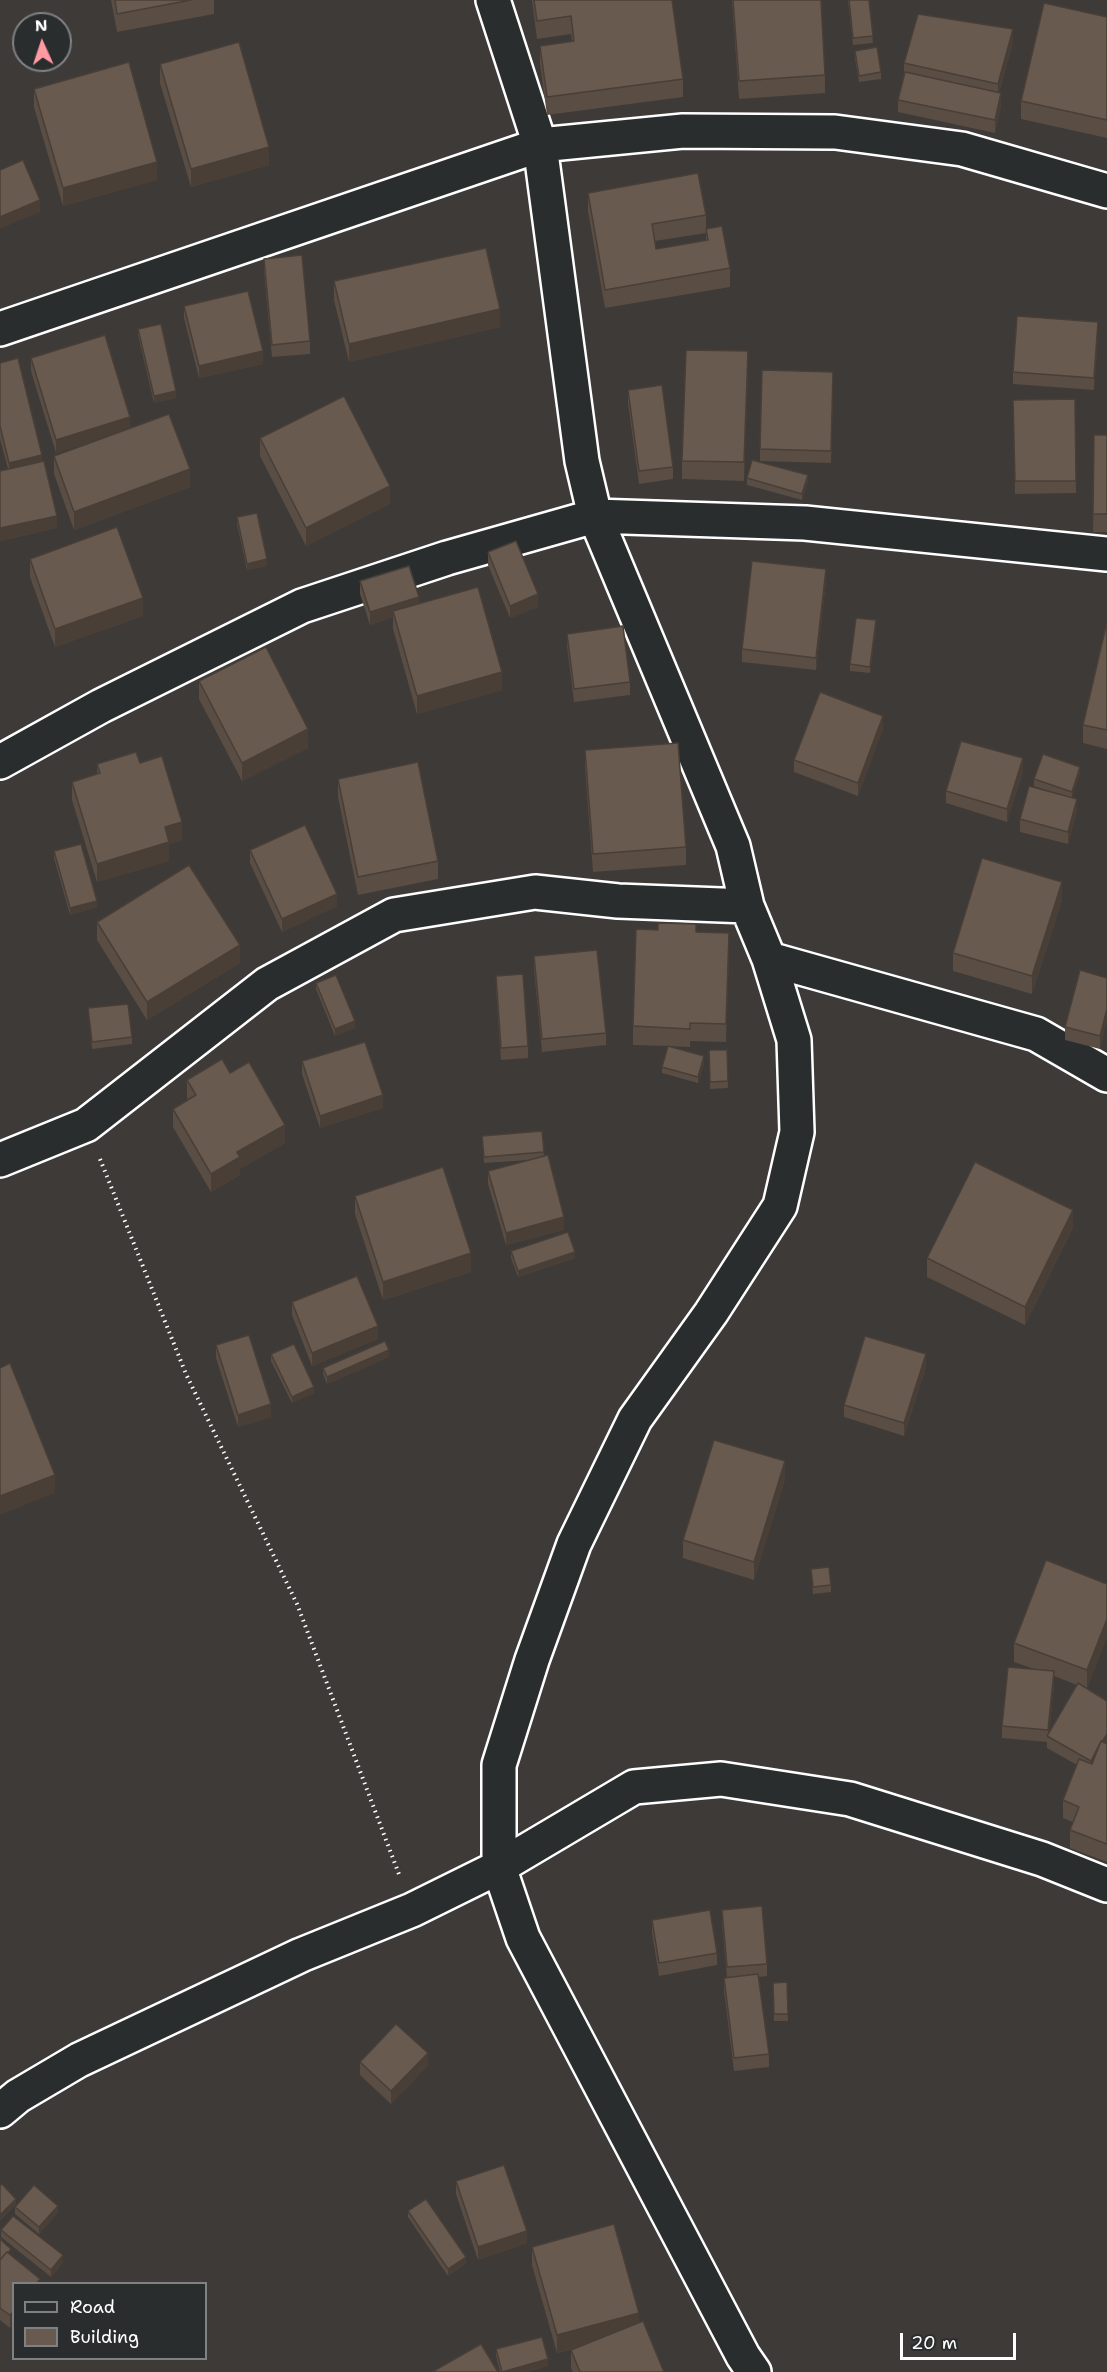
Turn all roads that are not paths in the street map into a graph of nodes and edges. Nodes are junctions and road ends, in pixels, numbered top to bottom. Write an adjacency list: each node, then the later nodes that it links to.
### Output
1 (493, 0): 2 (street)
2 (540, 145): 3 (street); 4 (street); 5 (street)
3 (1107, 191)
4 (0, 329)
5 (595, 516): 6 (street); 7 (street); 8 (street)
6 (1107, 554)
7 (0, 762)
8 (747, 906): 9 (street); 11 (street)
9 (769, 959): 10 (street); 12 (street)
10 (1107, 1075)
11 (0, 1160)
12 (499, 1867): 13 (street); 14 (street); 15 (street)
13 (1107, 1885)
14 (0, 2111)
15 (754, 2372)

